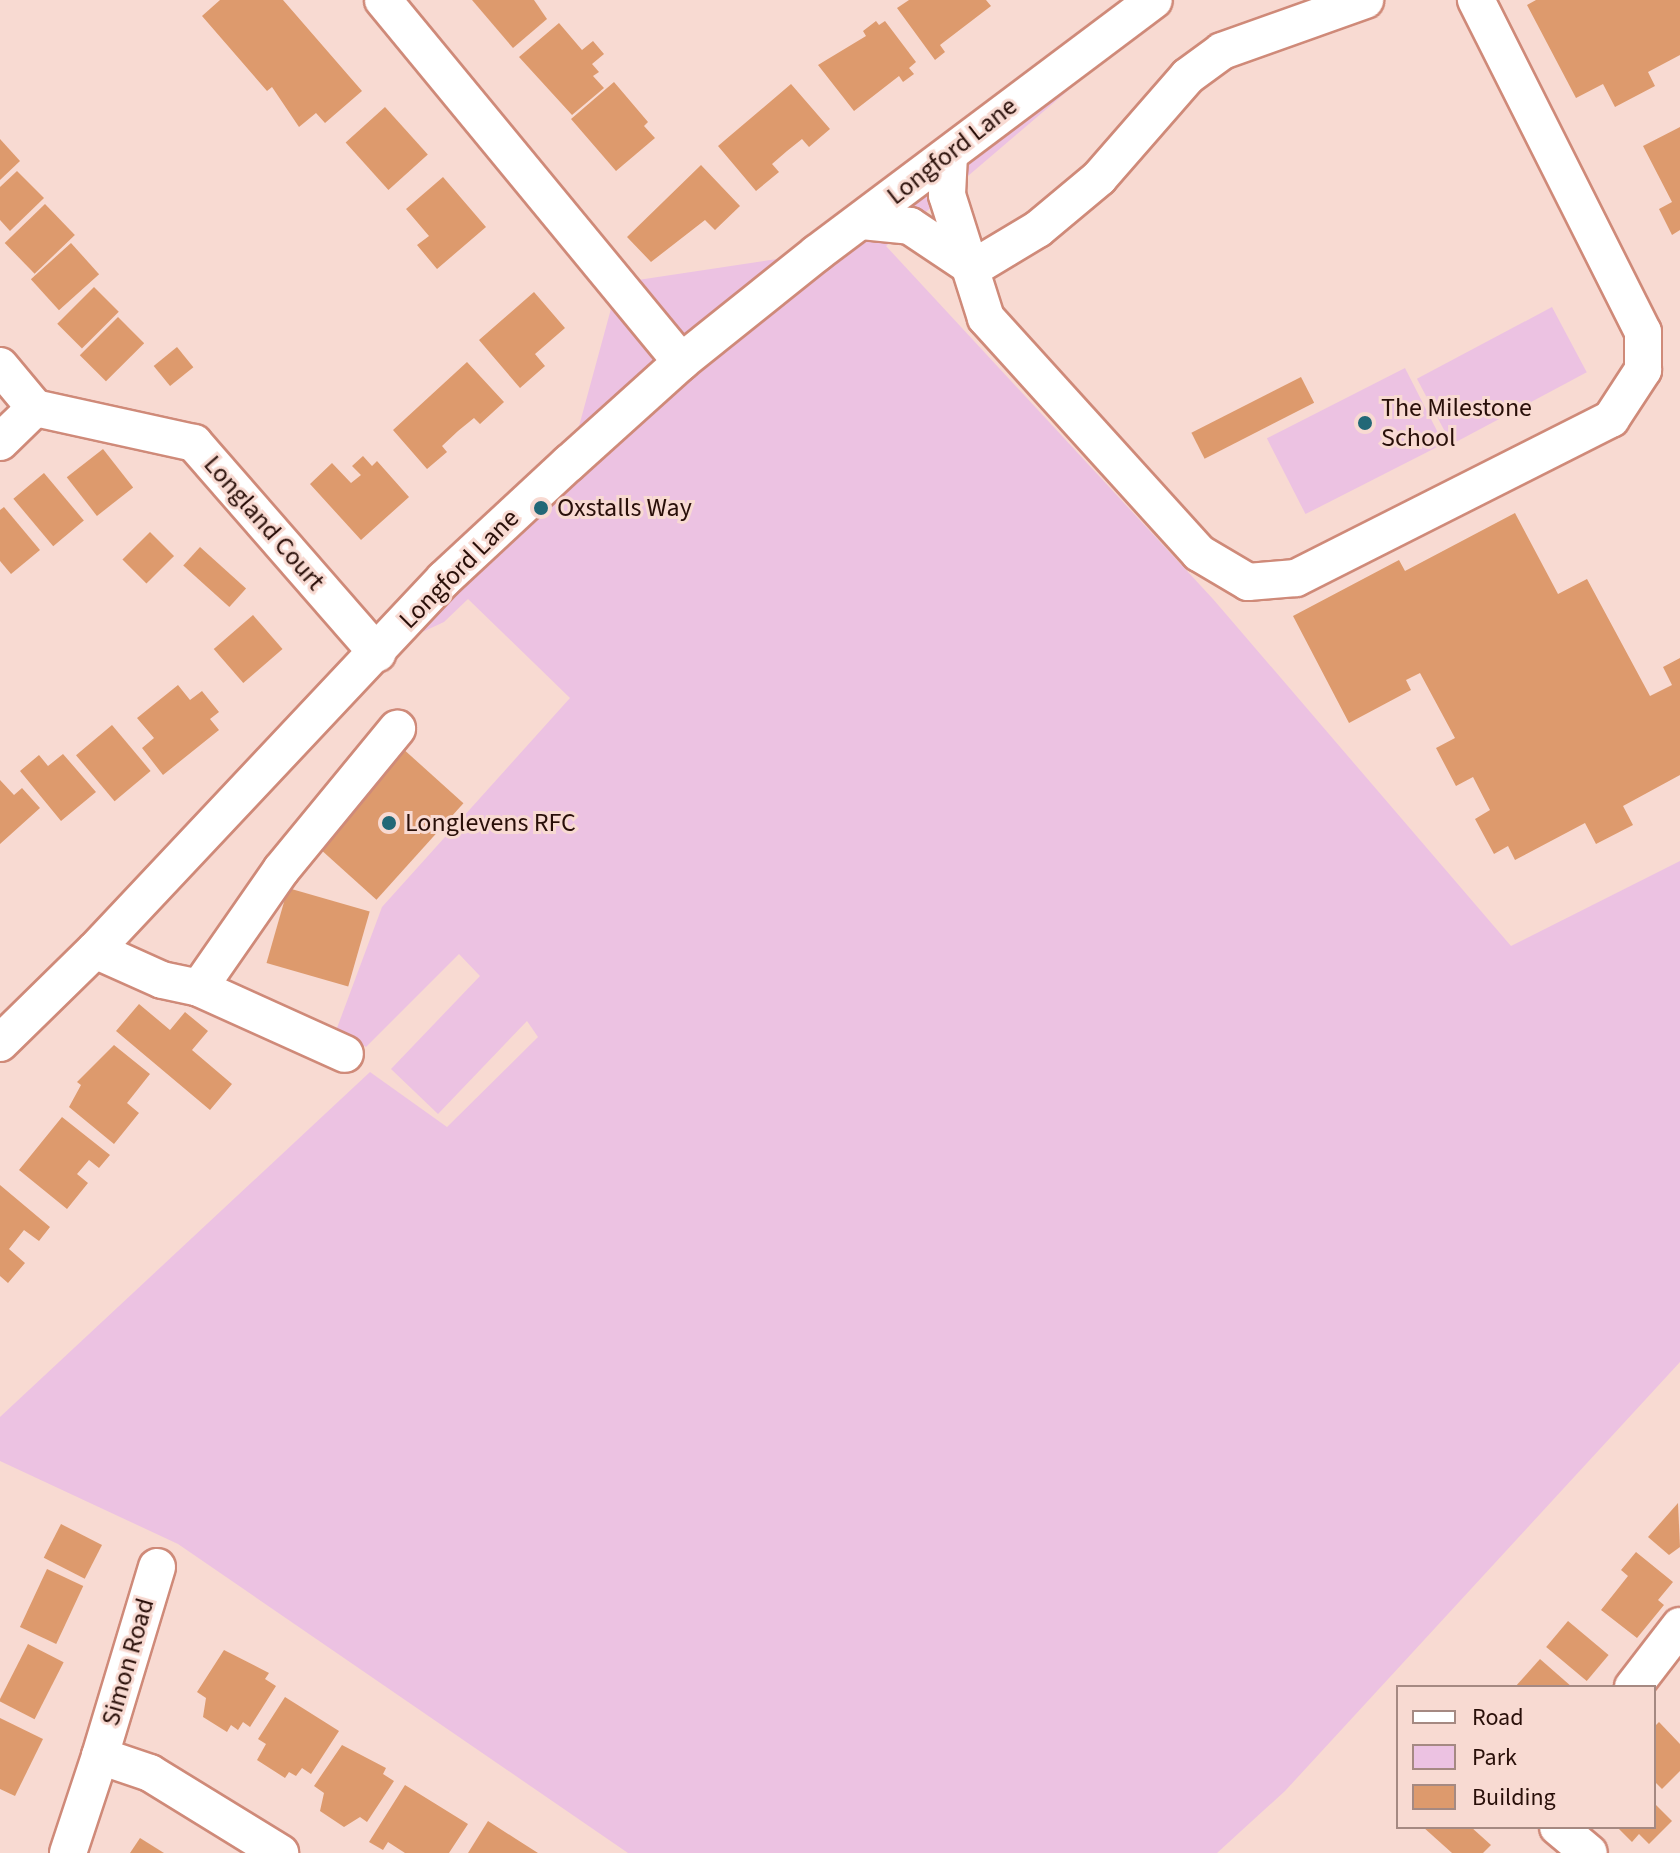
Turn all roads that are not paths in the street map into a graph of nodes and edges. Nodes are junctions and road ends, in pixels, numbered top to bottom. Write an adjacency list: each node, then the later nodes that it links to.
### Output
1 (383, 0): 8 (street)
2 (1154, 0): 5 (street, Longford Lane)
3 (1365, 0): 7 (street)
4 (1476, 0): 7 (street)
5 (949, 155): 6 (street, Longford Lane); 7 (street)
6 (862, 221): 7 (street); 8 (street, Longford Lane)
7 (973, 268)
8 (681, 362): 12 (street, Longford Lane)
9 (0, 366): 10 (street)
10 (35, 408): 11 (street); 12 (street, Longland Court)
11 (0, 442)
12 (377, 653): 14 (street, Longford Lane)
13 (397, 729): 15 (street)
14 (95, 950): 15 (street); 16 (street, Longford Lane)
15 (199, 988): 17 (street)
16 (0, 1043)
17 (345, 1054)
18 (157, 1567): 21 (street, Simon Road)
19 (1680, 1626): 20 (street)
20 (1635, 1685)
21 (100, 1756): 23 (street, Simon Road); 24 (street, Simon Road)
22 (1560, 1829): 25 (street)
23 (68, 1853)
24 (280, 1853)
25 (1589, 1853)

